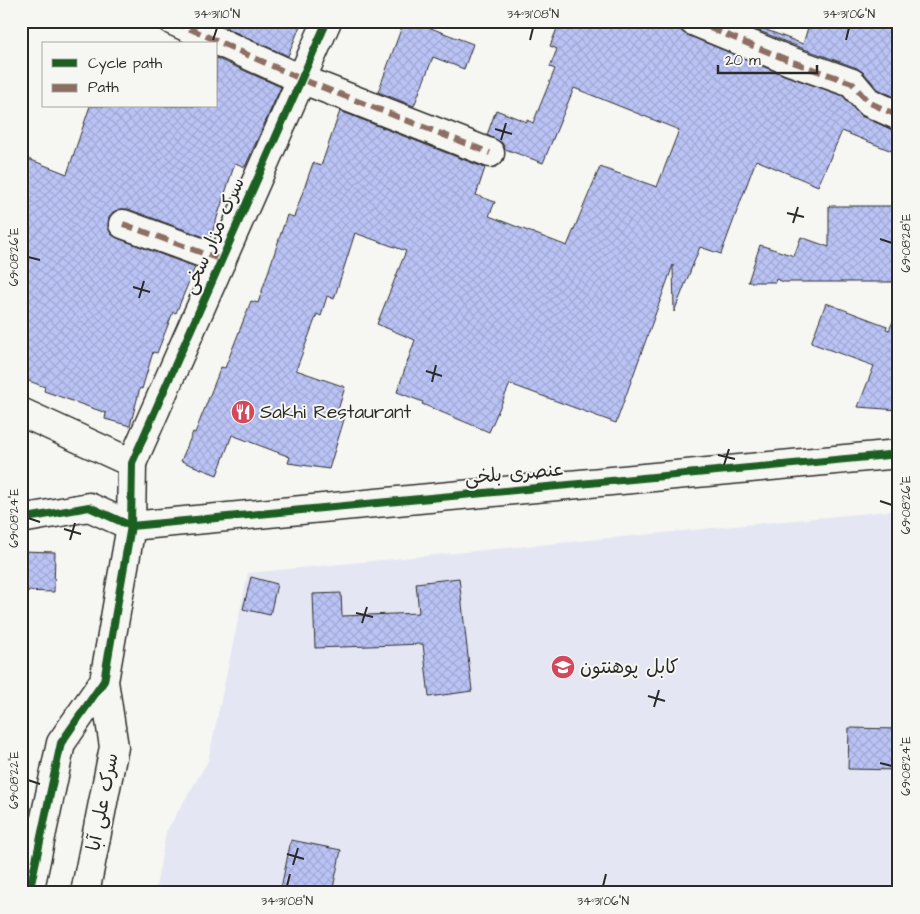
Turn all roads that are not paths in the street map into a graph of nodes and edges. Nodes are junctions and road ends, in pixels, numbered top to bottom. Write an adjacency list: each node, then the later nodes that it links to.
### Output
1 (173, 21): 4 (street)
2 (327, 21): 4 (street, سرک مزار سخی)
3 (693, 21): 5 (street)
4 (301, 79): 6 (street); 8 (street, سرک مزار سخی)
5 (899, 116)
6 (490, 153)
7 (123, 224): 8 (street)
8 (222, 260): 11 (street, سرک مزار سخی)
9 (21, 412): 11 (street)
10 (899, 454): 13 (street, عنصری بلخی)
11 (132, 463): 13 (street)
12 (21, 519): 13 (street)
13 (132, 526): 14 (street)
14 (104, 681): 15 (street); 16 (street, سرک علی آبا)
15 (29, 893)
16 (85, 893)

